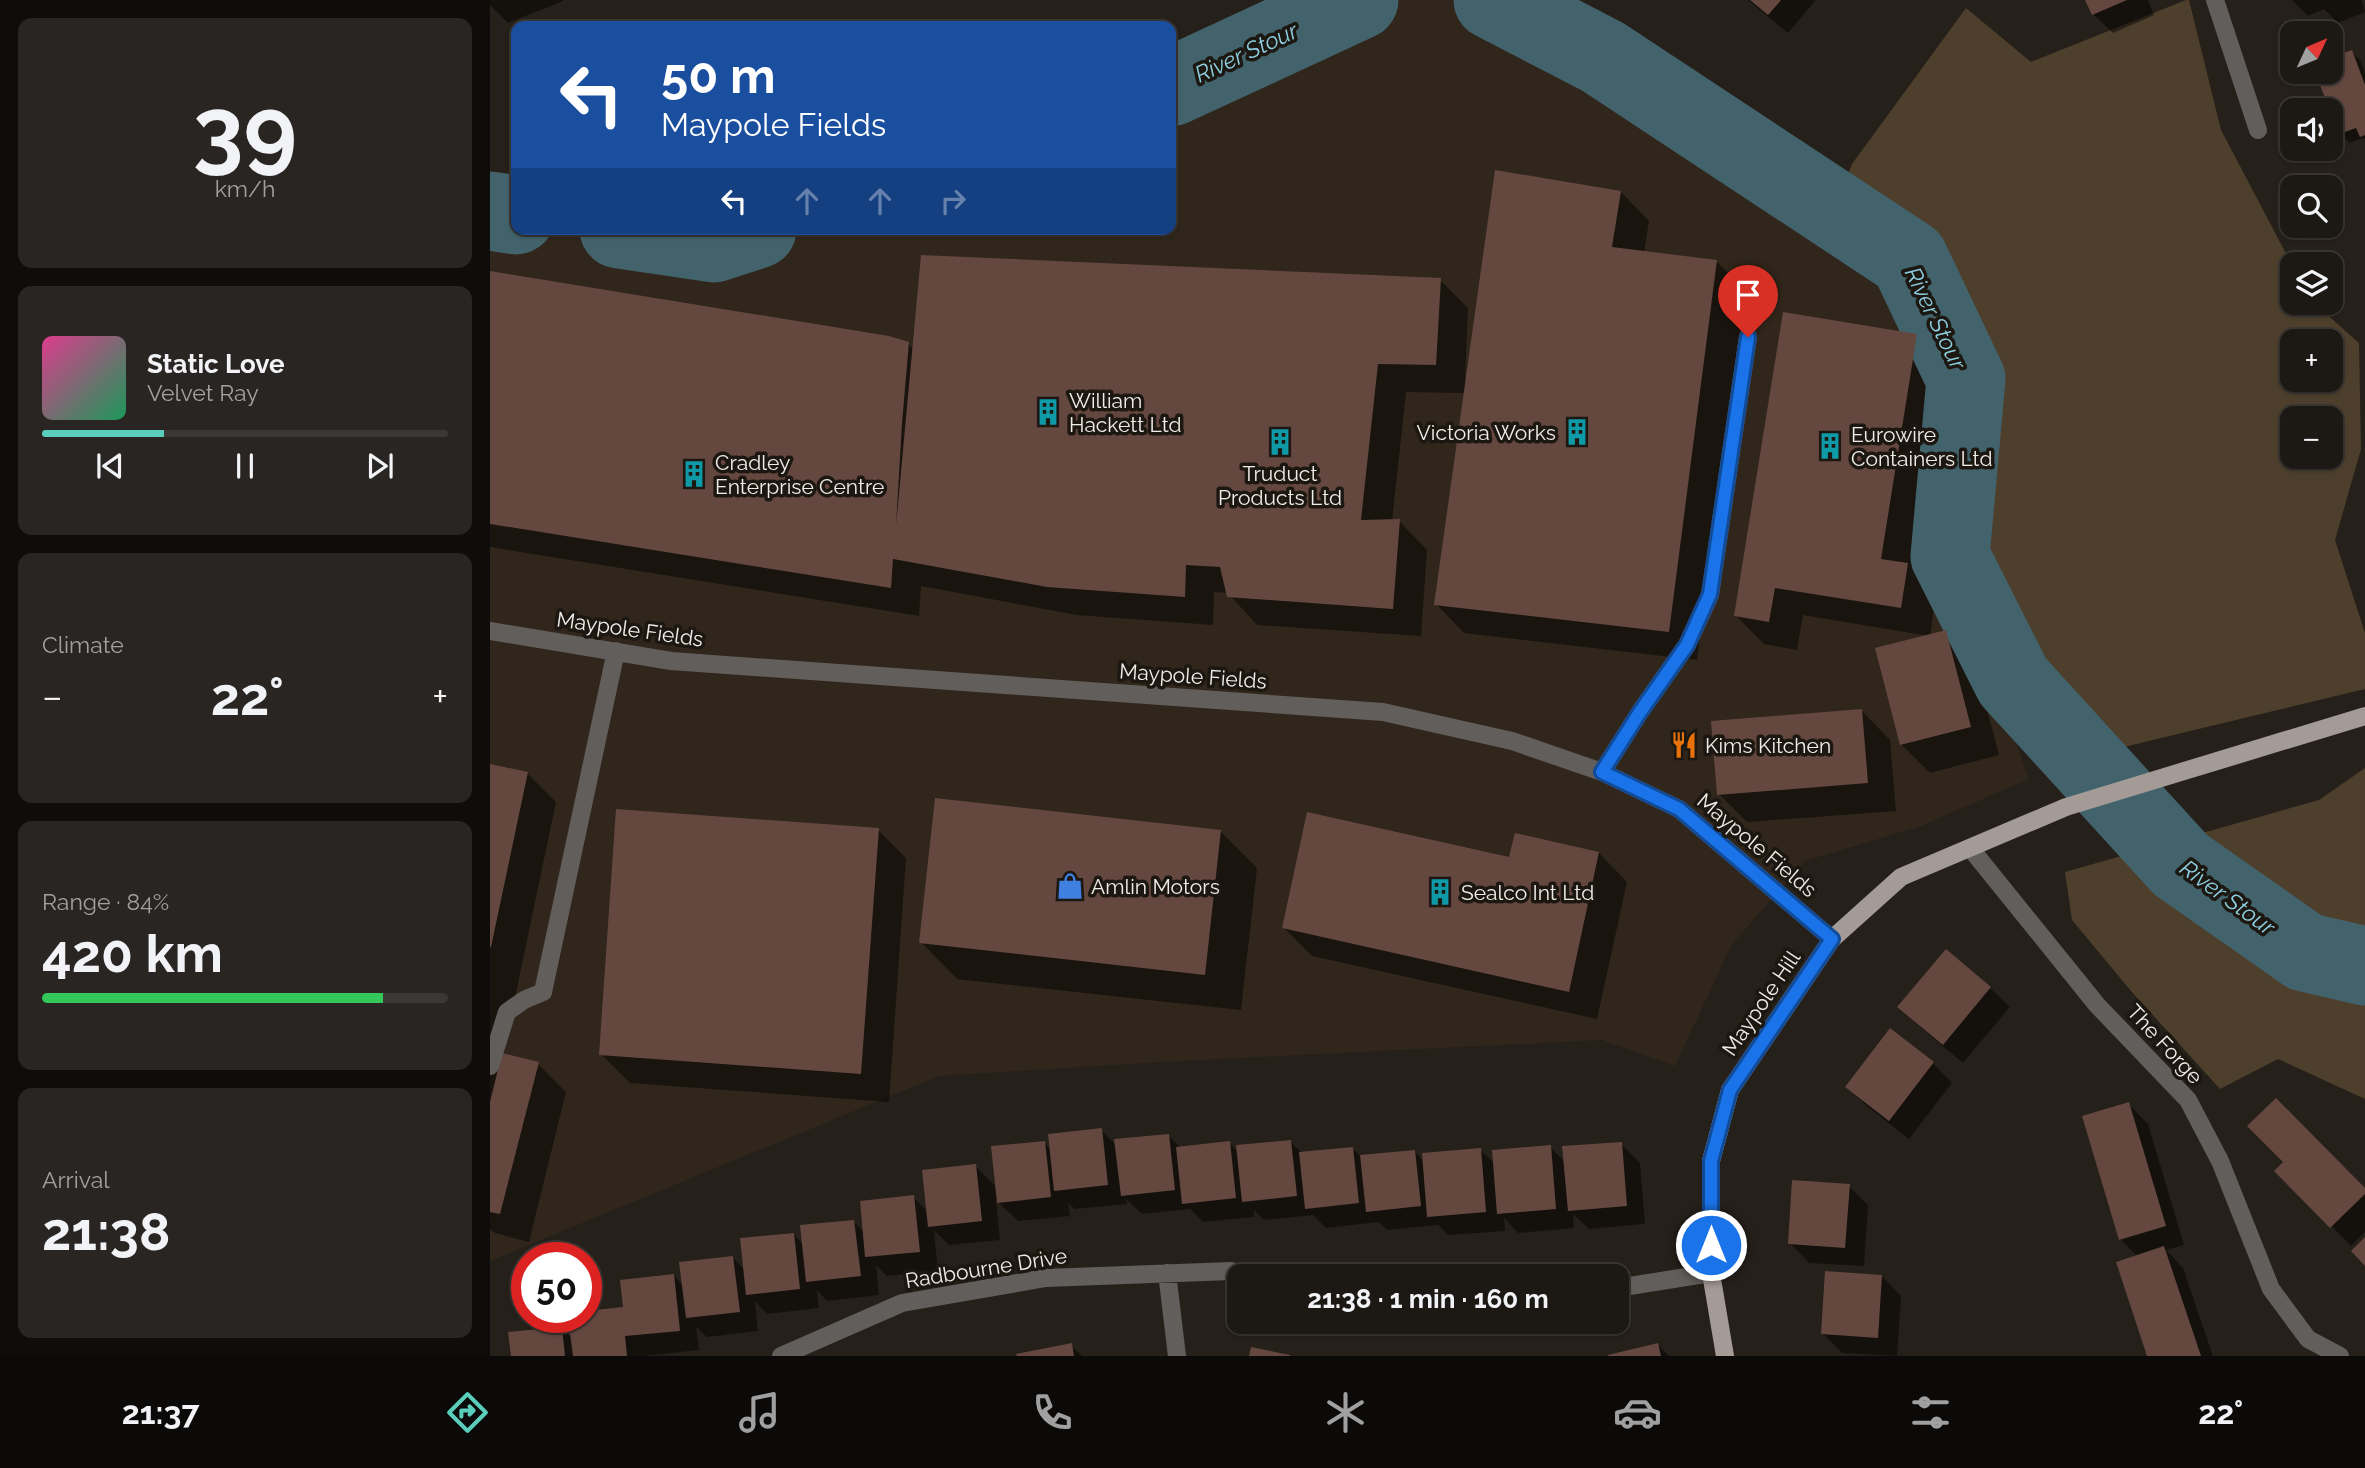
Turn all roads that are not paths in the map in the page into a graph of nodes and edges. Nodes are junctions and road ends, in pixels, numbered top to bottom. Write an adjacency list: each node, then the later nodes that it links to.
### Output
1 (2215, 0): 2 (street)
2 (2258, 130)
3 (1748, 337): 7 (street)
4 (490, 631): 5 (street, Maypole Fields)
5 (616, 652): 7 (street, Maypole Fields); 10 (street)
6 (2365, 716): 8 (main road, Maypole Hill)
7 (1602, 772): 9 (street, Maypole Fields)
8 (1970, 849): 9 (main road, Maypole Hill); 18 (street, The Forge)
9 (1832, 939): 12 (main road, Maypole Hill)
10 (490, 1066)
11 (1227, 1270): 13 (street, Radbourne Drive)
12 (1711, 1272): 14 (street); 17 (main road, Maypole Hill)
13 (1167, 1273): 15 (street, Radbourne Drive); 16 (street)
14 (1629, 1286)
15 (780, 1356)
16 (1177, 1356)
17 (1725, 1356)
18 (2340, 1356)

